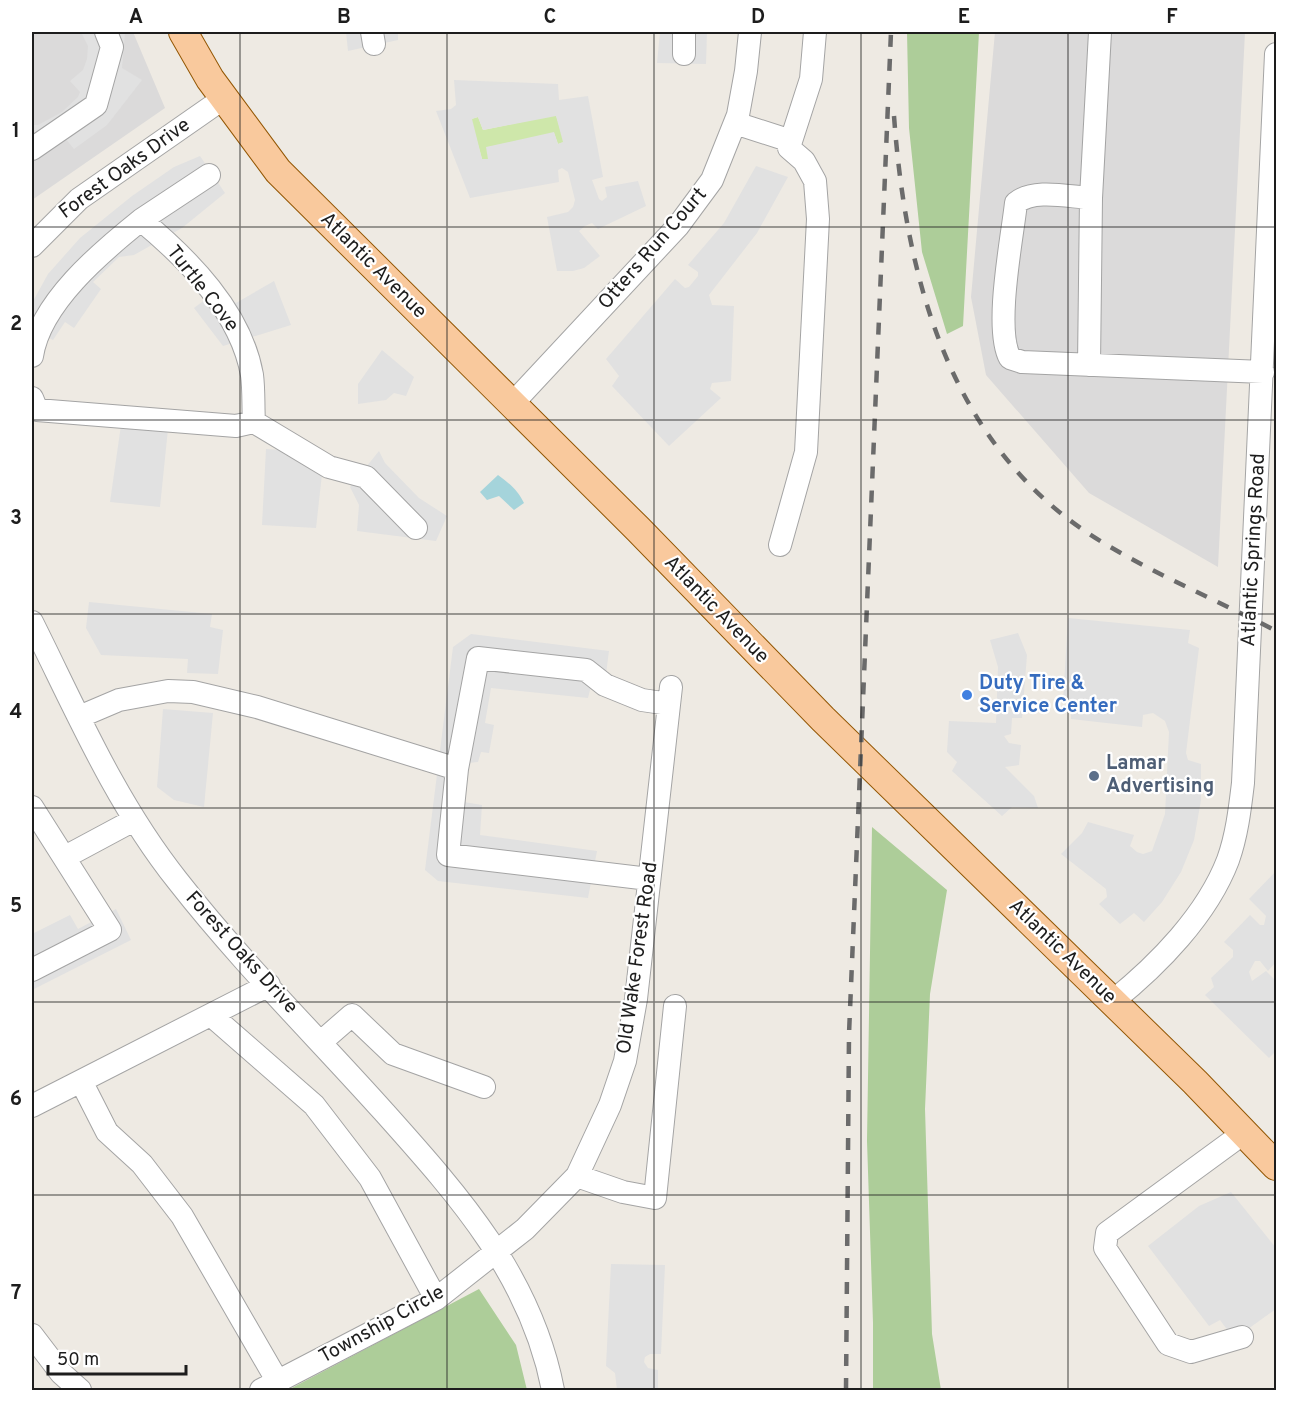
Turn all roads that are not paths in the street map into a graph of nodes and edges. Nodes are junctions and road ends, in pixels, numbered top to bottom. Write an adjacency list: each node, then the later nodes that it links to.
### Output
1 (106, 32): 12 (street)
2 (183, 32): 9 (main road, Atlantic Avenue)
3 (684, 32): 7 (street)
4 (750, 32): 10 (street, Otters Run Court)
5 (815, 32): 10 (street)
6 (1100, 32): 14 (street)
7 (684, 54)
8 (1276, 54): 19 (street, Atlantic Springs Road)
9 (224, 98): 16 (street, Forest Oaks Drive); 21 (main road, Atlantic Avenue)
10 (735, 123): 21 (street, Otters Run Court)
11 (789, 148): 24 (street)
12 (32, 149)
13 (209, 175): 15 (street)
14 (1091, 198): 18 (street); 18 (street)
15 (141, 220): 17 (street); 22 (street, Turtle Cove)
16 (36, 230)
17 (32, 356)
18 (1089, 365): 19 (street)
19 (1263, 372): 34 (street, Atlantic Springs Road)
20 (32, 398): 22 (street)
21 (512, 404): 34 (main road, Atlantic Avenue)
22 (254, 422): 23 (street)
23 (416, 528)
24 (780, 545)
25 (32, 622): 26 (street, Forest Oaks Drive)
26 (79, 717): 27 (street); 29 (street, Forest Oaks Drive)
27 (457, 769): 31 (street); 31 (street, Old Wake Forest Road)
28 (32, 807): 30 (street)
29 (134, 820): 30 (street); 33 (street, Forest Oaks Drive)
30 (65, 857): 32 (street)
31 (649, 879): 43 (street, Old Wake Forest Road)
32 (32, 970)
33 (269, 985): 36 (street); 37 (street, Forest Oaks Drive)
34 (1113, 1001): 41 (main road, Atlantic Avenue)
35 (675, 1006): 43 (street)
36 (212, 1016): 38 (street); 45 (street)
37 (321, 1042): 39 (street); 44 (street, Forest Oaks Drive)
38 (81, 1081): 40 (street); 48 (street)
39 (484, 1087)
40 (32, 1106)
41 (1245, 1132): 42 (main road, Atlantic Avenue); 47 (street)
42 (1276, 1166)
43 (577, 1176): 44 (street, Old Wake Forest Road)
44 (497, 1251): 45 (street, Township Circle); 50 (street)
45 (436, 1299): 48 (street, Township Circle)
46 (32, 1335): 49 (street)
47 (1242, 1337)
48 (269, 1386)
49 (80, 1390)
50 (553, 1390)

